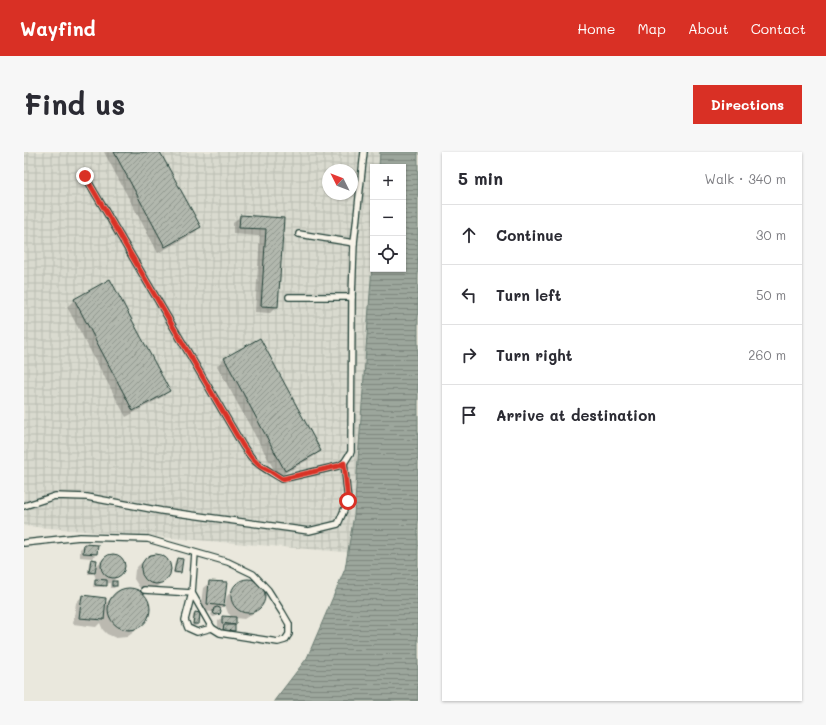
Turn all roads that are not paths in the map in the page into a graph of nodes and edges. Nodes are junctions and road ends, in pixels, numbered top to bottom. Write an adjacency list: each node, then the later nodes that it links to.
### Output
1 (364, 152): 4 (lane)
2 (85, 176): 7 (lane)
3 (299, 234): 4 (lane)
4 (354, 243): 6 (lane)
5 (289, 297): 6 (lane)
6 (352, 297): 7 (lane)
7 (344, 463): 8 (lane)
8 (24, 506)
9 (24, 543): 10 (lane)
10 (195, 553): 12 (lane); 13 (lane)
11 (144, 590): 12 (lane)
12 (192, 593): 13 (lane); 13 (lane)
13 (212, 628)

